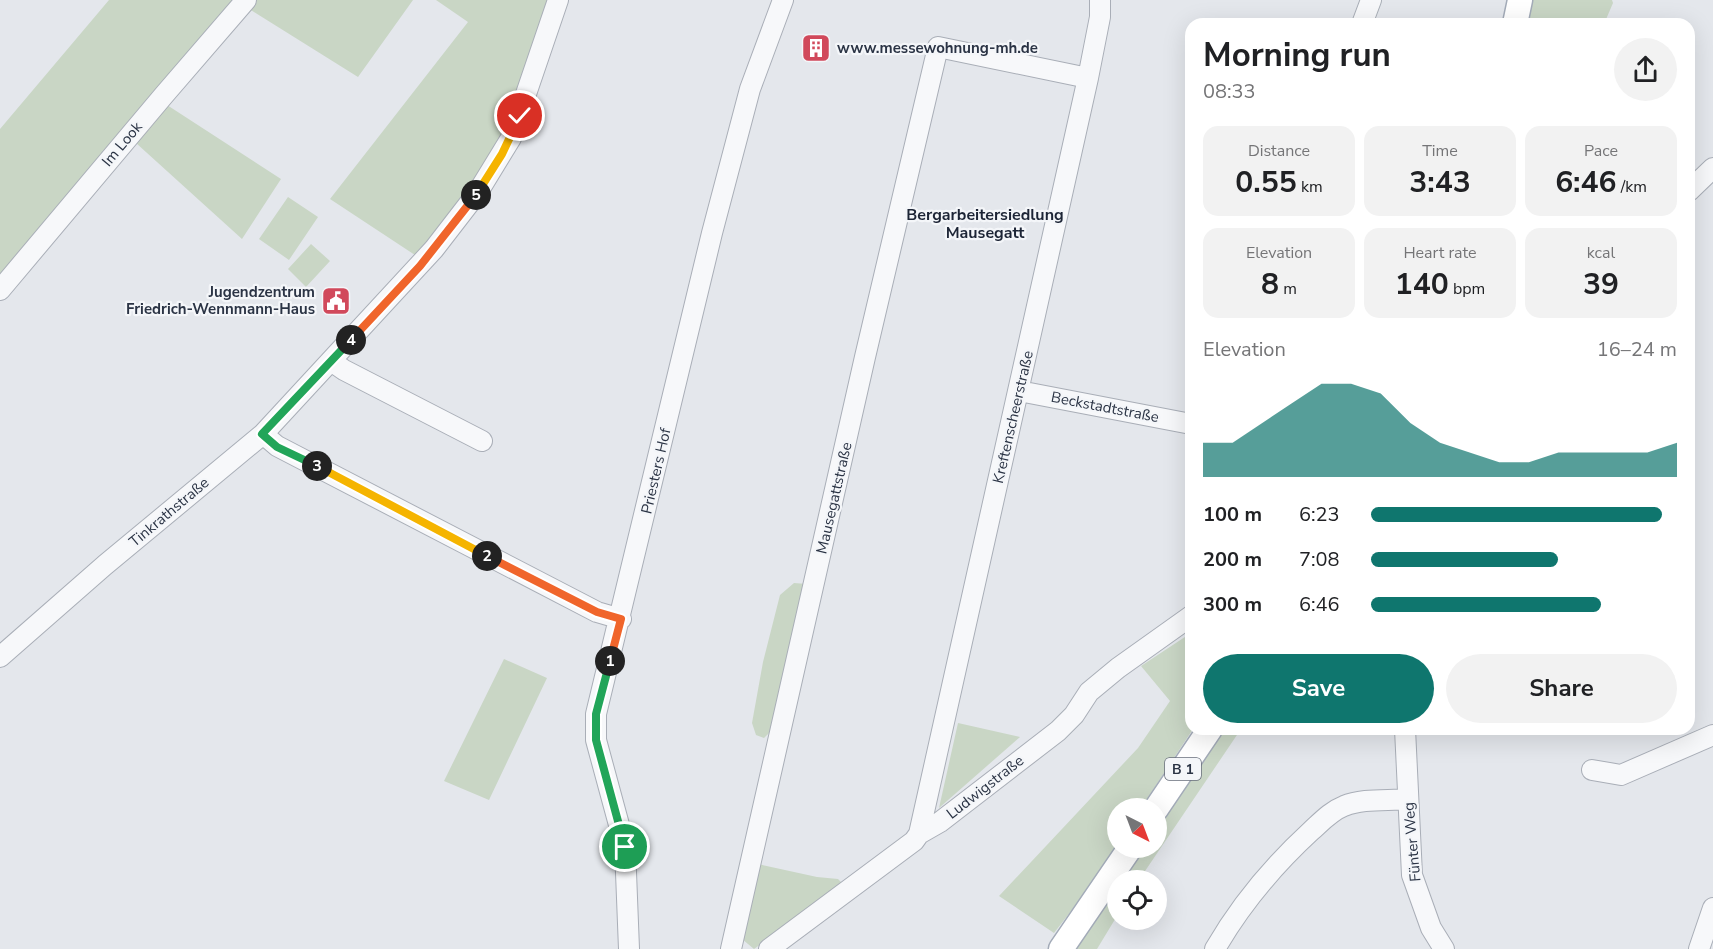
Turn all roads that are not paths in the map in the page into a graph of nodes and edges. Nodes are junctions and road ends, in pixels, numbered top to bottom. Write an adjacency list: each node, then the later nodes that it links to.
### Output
1 (246, 0): 12 (street, Im Look)
2 (558, 0): 13 (street, Tinkrathstraße)
3 (783, 0): 18 (street, Priesters Hof)
4 (1100, 0): 9 (street, Kreftenscheerstraße)
5 (1371, 0): 7 (street)
6 (1520, 0): 8 (main road)
7 (1364, 18)
8 (1516, 18)
9 (1088, 78): 14 (street, Kreftenscheerstraße); 31 (street, Mausegattstraße)
10 (1713, 168): 11 (street)
11 (1695, 185)
12 (0, 290)
13 (331, 361): 16 (street, Tinkrathstraße); 17 (street)
14 (1019, 391): 15 (street, Beckstadtstraße); 27 (street, Kreftenscheerstraße)
15 (1185, 423)
16 (262, 434): 18 (street); 20 (street, Tinkrathstraße)
17 (482, 441)
18 (621, 619): 30 (street, Priesters Hof)
19 (1185, 620): 27 (street, Ludwigstraße)
20 (0, 657)
21 (1206, 735): 25 (main road, B 1)
22 (1405, 735): 26 (street, Fünter Weg)
23 (1713, 735): 24 (street)
24 (1593, 770)
25 (1163, 798)
26 (1408, 799): 34 (street); 35 (street, Fünter Weg)
27 (919, 834): 32 (street, Ludwigstraße)
28 (1123, 858): 33 (main road)
29 (1713, 908): 36 (street)
30 (628, 949)
31 (731, 949)
32 (769, 949)
33 (1061, 949)
34 (1215, 949)
35 (1444, 949)
36 (1700, 949)

